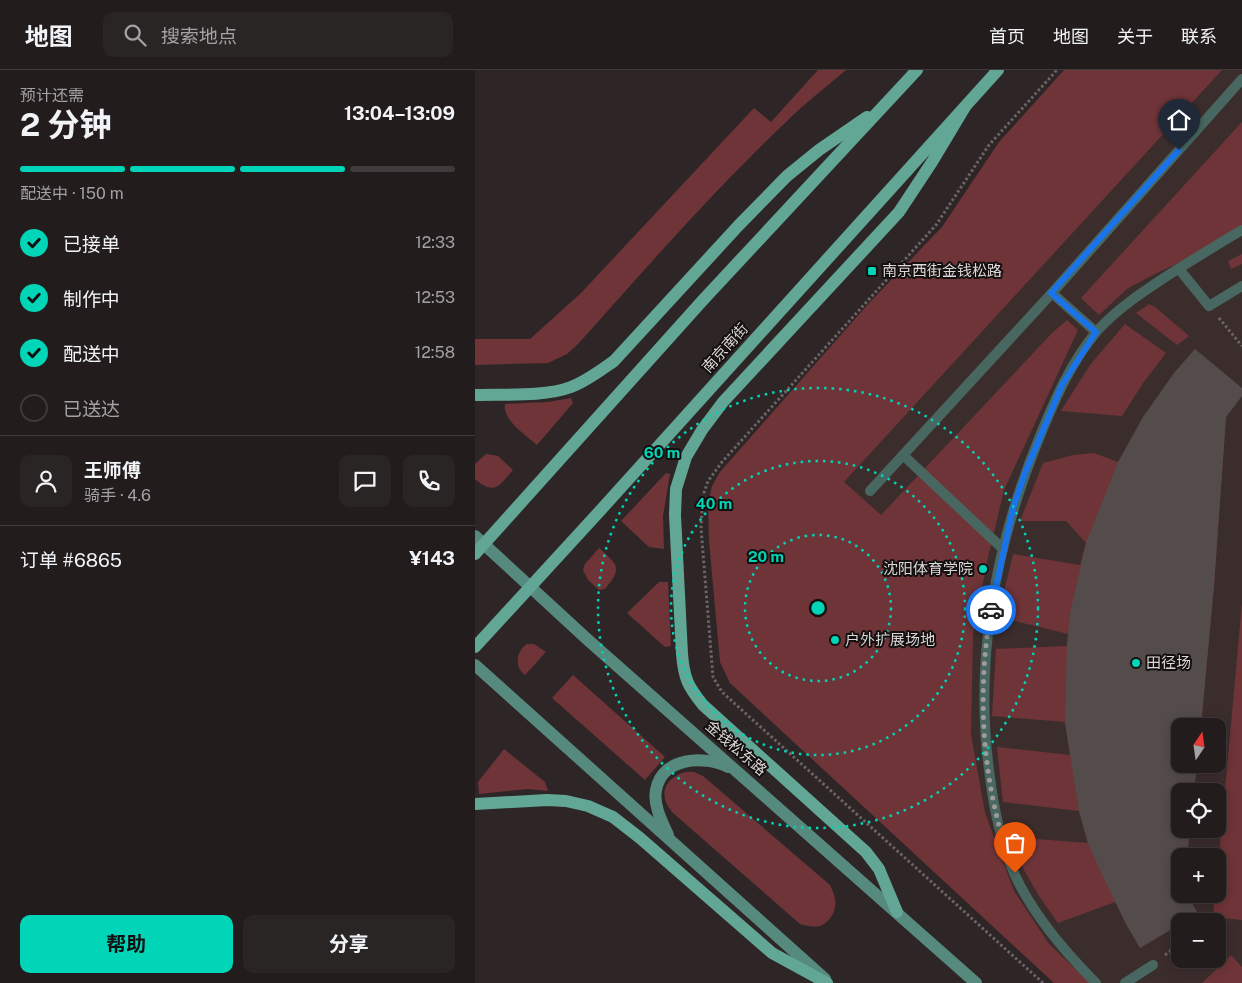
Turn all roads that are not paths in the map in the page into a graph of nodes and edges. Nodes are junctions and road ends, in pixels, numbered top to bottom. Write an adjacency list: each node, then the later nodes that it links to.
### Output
1 (917, 70): 4 (main road)
2 (998, 70): 5 (main road, 南京南街)
3 (1242, 79): 9 (lane)
4 (888, 103): 11 (main road); 14 (main road)
5 (965, 107): 17 (main road, 南京南街); 23 (main road)
6 (1242, 230): 7 (lane)
7 (1179, 269): 8 (lane); 10 (lane)
8 (1242, 286)
9 (1051, 293): 10 (lane); 12 (lane)
10 (1096, 332): 15 (lane)
11 (475, 395)
12 (903, 455): 13 (lane); 15 (lane)
13 (870, 491)
14 (479, 540): 16 (main road); 17 (main road, 金钱松东路)
15 (1003, 548): 27 (lane)
16 (475, 554)
17 (530, 588): 18 (main road, 南京南街); 20 (main road, 金钱松东路)
18 (475, 646)
19 (475, 665): 22 (main road)
20 (739, 773): 22 (main road); 23 (main road, 金钱松东路)
21 (475, 804): 25 (main road)
22 (672, 841): 25 (main road)
23 (897, 912): 26 (main road, 金钱松东路)
24 (1153, 965): 28 (lane)
25 (828, 983)
26 (976, 983)
27 (1096, 983)
28 (1125, 983)

